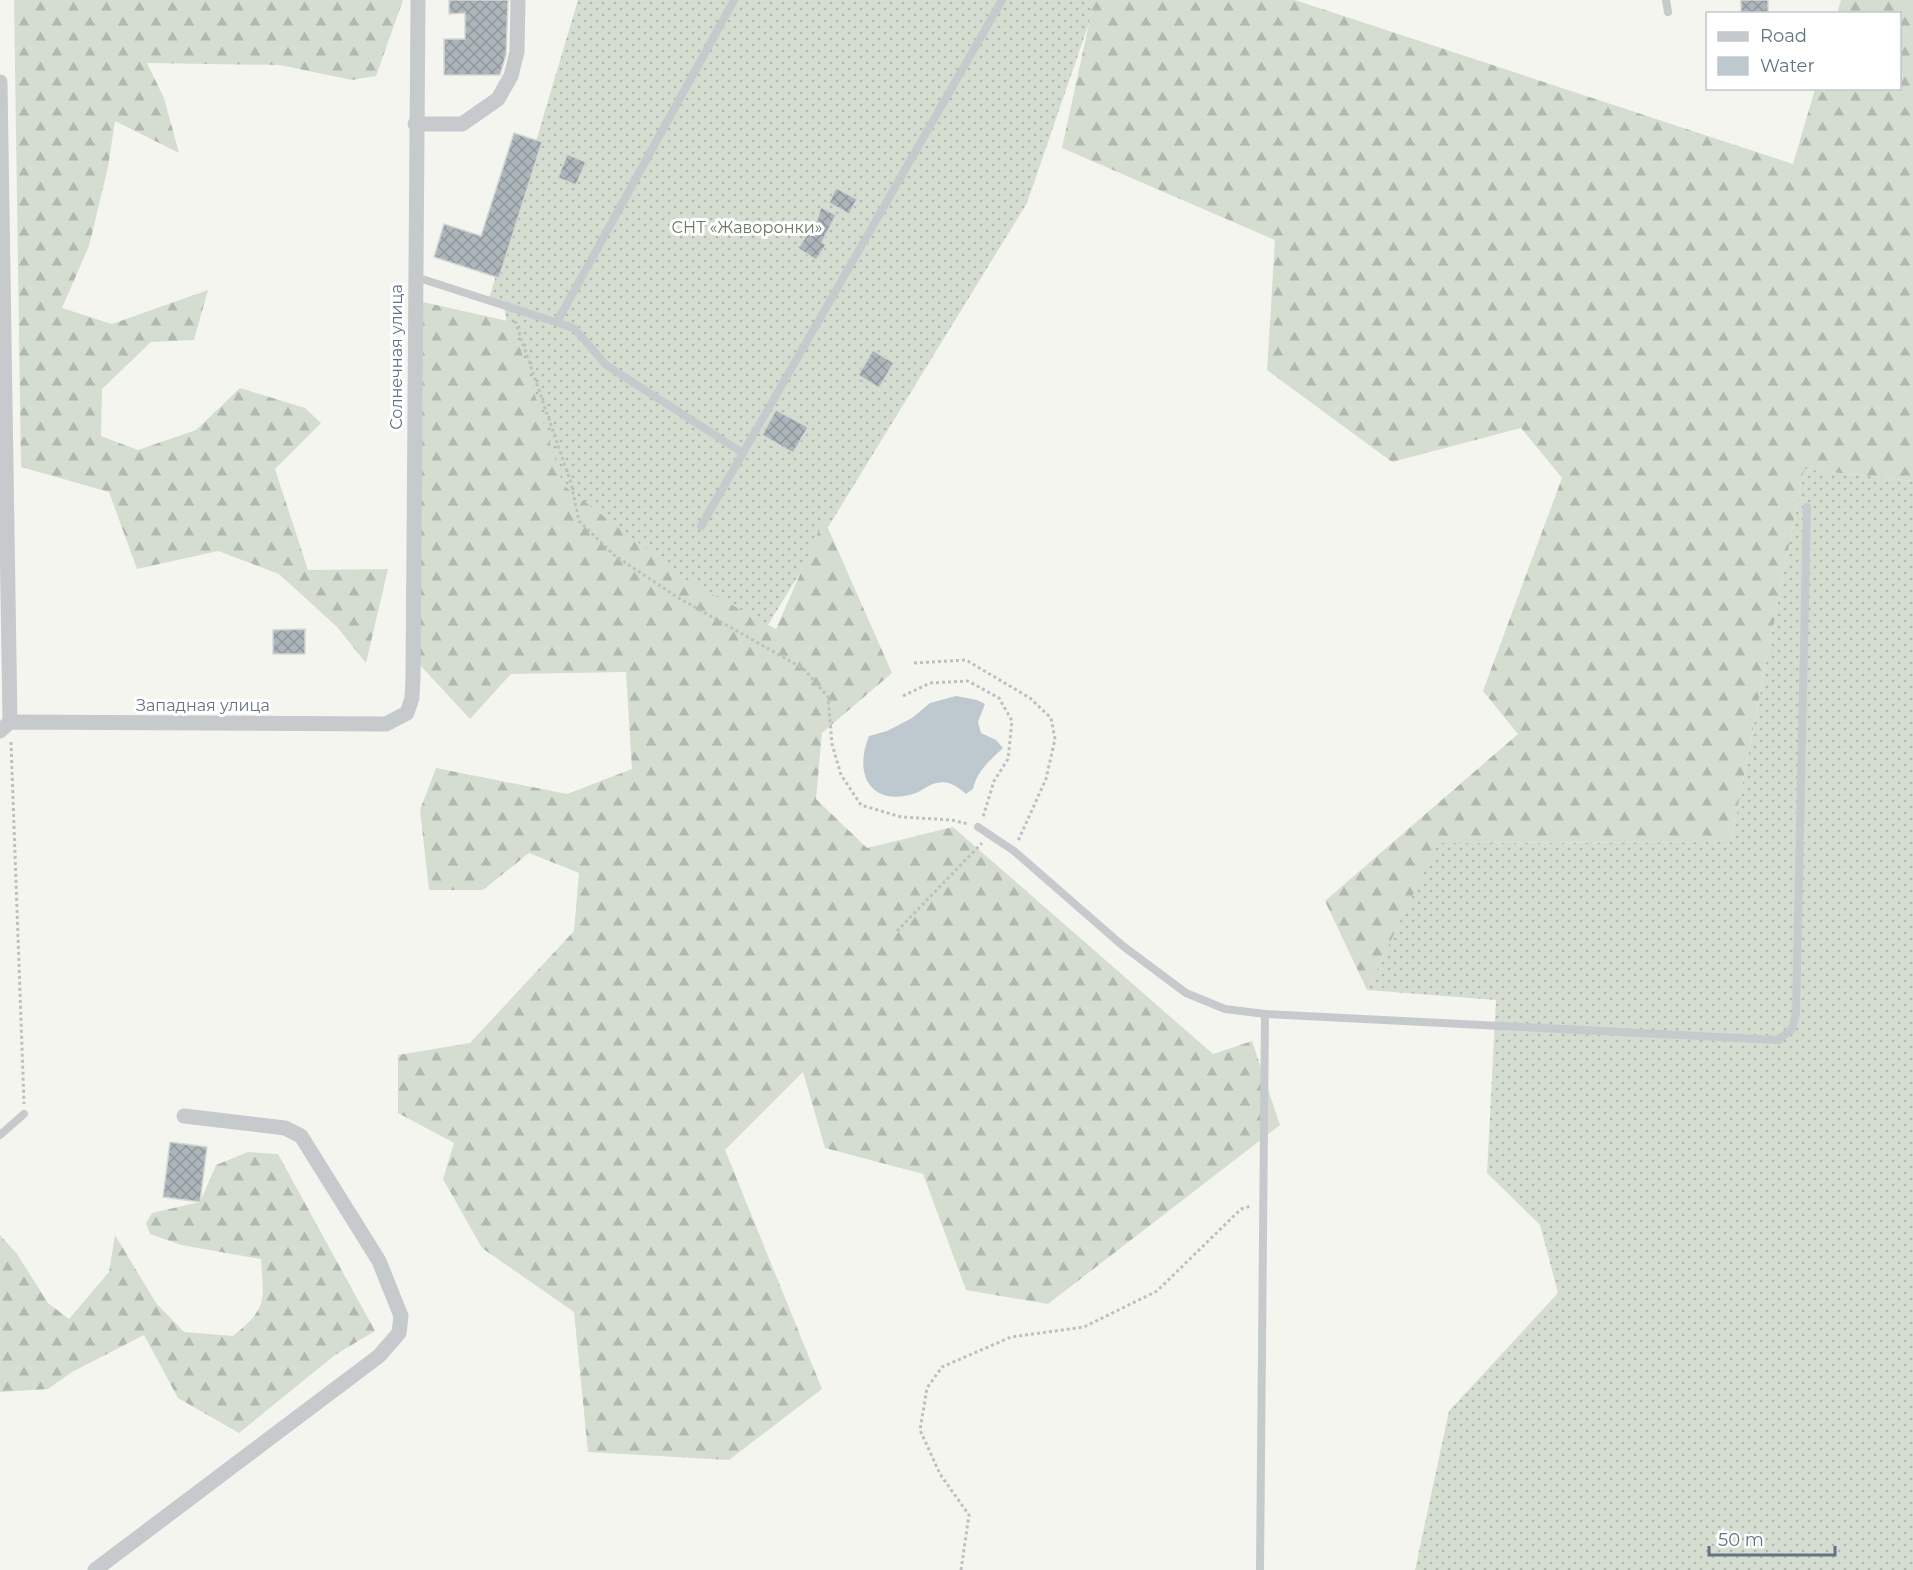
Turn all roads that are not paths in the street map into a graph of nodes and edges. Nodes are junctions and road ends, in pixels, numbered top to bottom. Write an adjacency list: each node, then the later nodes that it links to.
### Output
1 (418, 0): 8 (street, Солнечная улица)
2 (518, 0): 8 (street)
3 (734, 0): 10 (lane)
4 (1002, 0): 11 (lane)
5 (1666, 0): 6 (lane)
6 (1668, 12)
7 (0, 82): 15 (street)
8 (415, 124): 9 (street, Солнечная улица)
9 (414, 276): 10 (lane); 14 (street, Солнечная улица)
10 (557, 322): 11 (lane)
11 (743, 453): 13 (lane)
12 (1807, 507): 17 (lane)
13 (701, 526)
14 (407, 713): 15 (street, Западная улица)
15 (5, 726)
16 (978, 827): 17 (lane)
17 (1264, 1014): 22 (lane)
18 (24, 1114): 20 (lane)
19 (184, 1116): 21 (street)
20 (0, 1135)
21 (95, 1570)
22 (1260, 1570)

